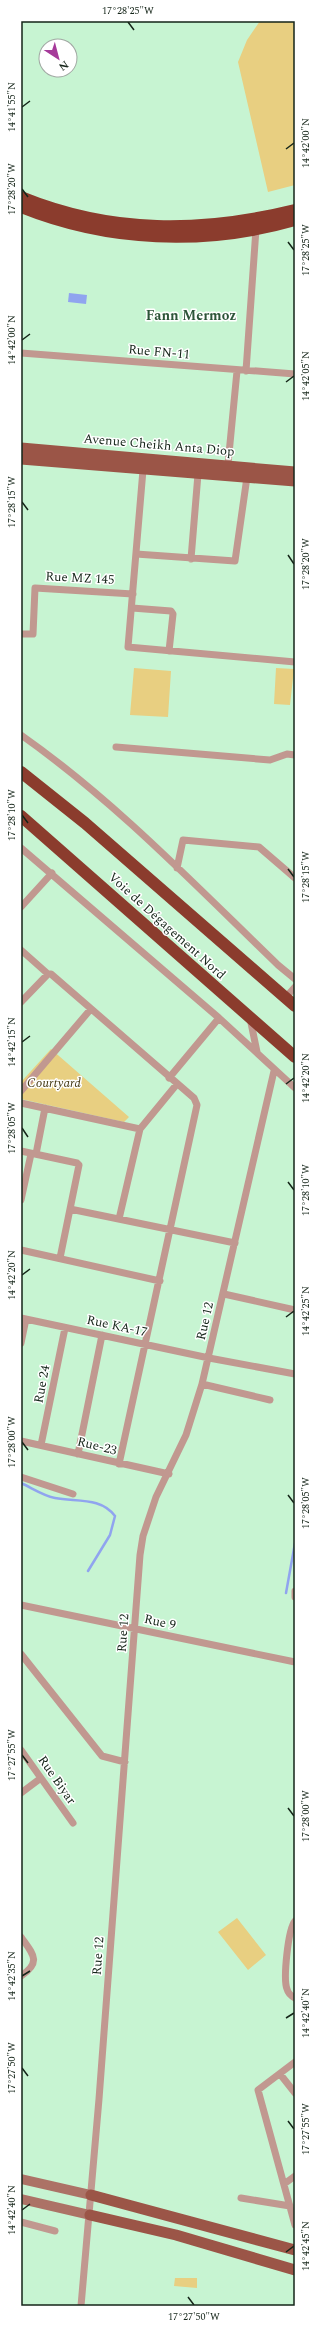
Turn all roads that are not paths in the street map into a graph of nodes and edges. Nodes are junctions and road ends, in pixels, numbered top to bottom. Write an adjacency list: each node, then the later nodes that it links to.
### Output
1 (21, 197): 5 (highway)
2 (295, 204): 5 (highway)
3 (21, 207): 7 (highway)
4 (295, 210): 5 (highway)
5 (279, 214)
6 (295, 220): 7 (highway)
7 (256, 229): 10 (street)
8 (21, 353): 9 (street, Rue FN-11)
9 (237, 371): 10 (street, Rue FN-11); 14 (street)
10 (246, 371): 11 (street, Rue FN-11)
11 (295, 374)
12 (21, 448): 14 (main road, Avenue Cheikh Anta Diop)
13 (21, 460): 15 (main road, Avenue Cheikh Anta Diop)
14 (228, 464): 16 (main road, Avenue Cheikh Anta Diop)
15 (143, 470): 17 (main road, Avenue Cheikh Anta Diop); 20 (street)
16 (295, 472)
17 (198, 474): 18 (main road, Avenue Cheikh Anta Diop); 21 (street)
18 (247, 477): 19 (main road, Avenue Cheikh Anta Diop); 21 (street)
19 (295, 481)
20 (136, 554): 21 (street); 22 (street)
21 (191, 559)
22 (133, 594): 23 (street); 24 (street, Rue MZ 145)
23 (132, 608): 25 (street); 25 (street)
24 (21, 634)
25 (169, 651): 26 (street)
26 (295, 662)
27 (21, 735): 33 (street)
28 (116, 746): 29 (street)
29 (295, 755)
30 (21, 772): 41 (highway, Voie de Dégagement Nord)
31 (21, 816): 45 (highway, Voie de Dégagement Nord)
32 (21, 848): 34 (street)
33 (177, 868): 35 (street); 39 (street)
34 (52, 873): 36 (street); 44 (street)
35 (295, 878)
36 (21, 907)
37 (21, 950): 38 (street)
38 (48, 974): 42 (street); 43 (street)
39 (295, 979)
40 (295, 987): 41 (street)
41 (291, 1001)
42 (21, 1002)
43 (90, 1010): 49 (street); 52 (street)
44 (219, 1018): 46 (street); 49 (street)
45 (250, 1018): 46 (street); 47 (highway, Voie de Dégagement Nord)
46 (257, 1052): 48 (street)
47 (295, 1057)
48 (274, 1071): 51 (street); 62 (street, Rue 12)
49 (169, 1078): 50 (street)
50 (177, 1084): 55 (street); 61 (street)
51 (295, 1088)
52 (21, 1091)
53 (21, 1103): 54 (street)
54 (45, 1108): 55 (street); 57 (street)
55 (140, 1129): 60 (street)
56 (21, 1151): 57 (street)
57 (33, 1154): 58 (street); 59 (street)
58 (21, 1200)
59 (70, 1209): 60 (street); 64 (street)
60 (119, 1219): 61 (street)
61 (171, 1229): 62 (street); 65 (street)
62 (235, 1243): 66 (street, Rue 12)
63 (21, 1250): 64 (street)
64 (60, 1258): 65 (street)
65 (160, 1281): 72 (street)
66 (224, 1294): 67 (street); 73 (street, Rue 12)
67 (295, 1310)
68 (24, 1318): 69 (street, Rue KA-17); 71 (street)
69 (65, 1328): 70 (street, Rue KA-17); 78 (street, Rue 24)
70 (102, 1335): 72 (street, Rue KA-17); 79 (street)
71 (21, 1343)
72 (145, 1344): 73 (street, Rue KA-17); 80 (street)
73 (209, 1358): 74 (street, Rue KA-17); 75 (street, Rue 12)
74 (295, 1374)
75 (202, 1384): 76 (street); 81 (street, Rue 12)
76 (270, 1400)
77 (21, 1441): 78 (street, Rue-23)
78 (41, 1445): 79 (street, Rue-23)
79 (78, 1454): 80 (street, Rue-23)
80 (119, 1464): 81 (street, Rue-23)
81 (169, 1474): 87 (street, Rue 12)
82 (21, 1477): 83 (street)
83 (73, 1494)
84 (295, 1591): 85 (street)
85 (295, 1597)
86 (21, 1605): 87 (street, Rue 9)
87 (136, 1629): 89 (street, Rue 9); 91 (street, Rue 12)
88 (21, 1654): 91 (street)
89 (295, 1662)
90 (21, 1750): 92 (street, Rue Biyar)
91 (125, 1762): 105 (street, Rue 12)
92 (41, 1778): 93 (street); 94 (street, Rue Biyar)
93 (21, 1793)
94 (73, 1823)
95 (295, 1921): 98 (street)
96 (21, 1937): 97 (street)
97 (21, 1976)
98 (295, 1998)
99 (295, 2062): 100 (street)
100 (280, 2074): 101 (street); 104 (street)
101 (295, 2092)
102 (295, 2176): 104 (street)
103 (21, 2179): 105 (street)
104 (284, 2184): 108 (street)
105 (91, 2195): 109 (street, Rue 12); 113 (main road)
106 (241, 2198): 108 (street)
107 (21, 2199): 109 (street)
108 (290, 2206): 111 (street)
109 (90, 2215): 114 (main road); 115 (street, Rue 12)
110 (21, 2222): 112 (street)
111 (295, 2225)
112 (55, 2231)
113 (295, 2250)
114 (295, 2270)
115 (81, 2306)

